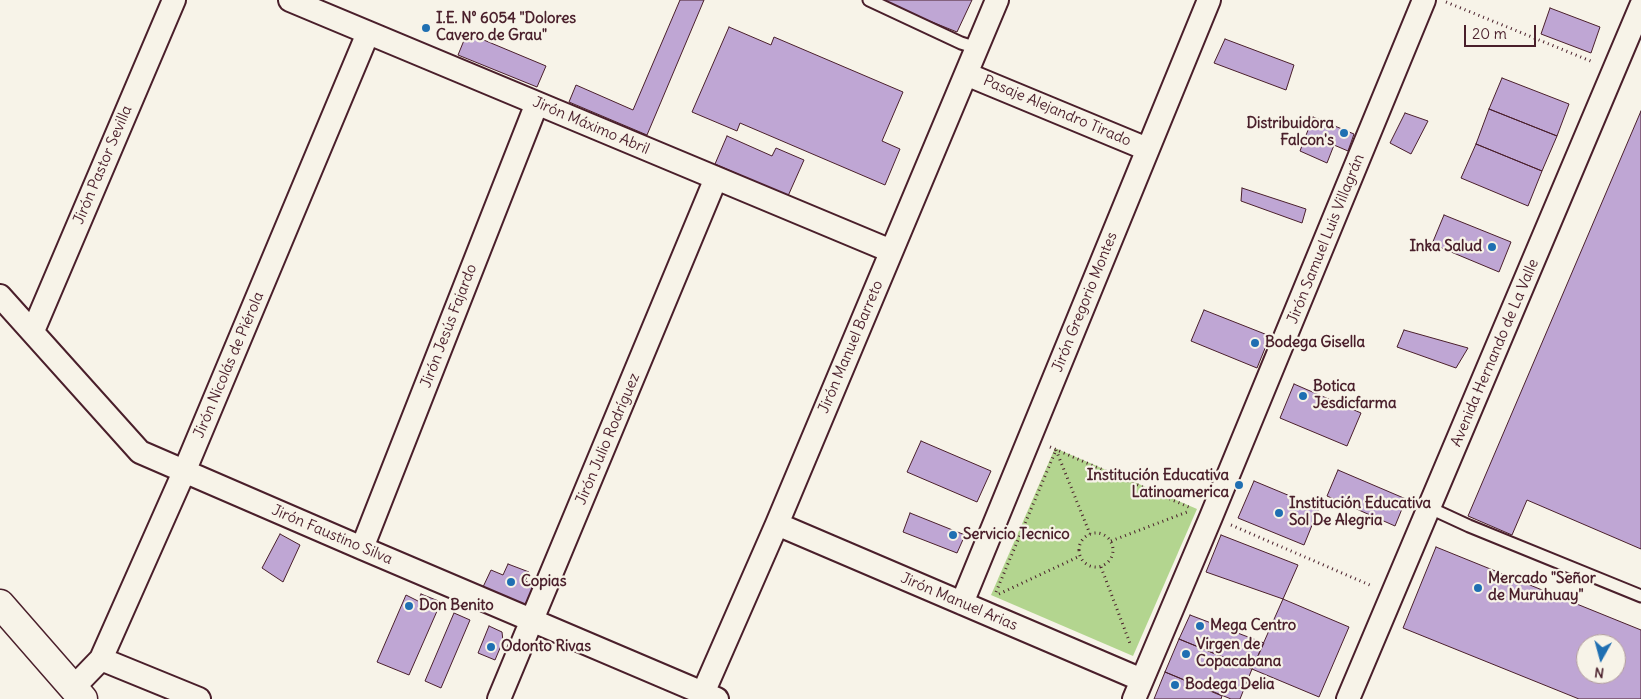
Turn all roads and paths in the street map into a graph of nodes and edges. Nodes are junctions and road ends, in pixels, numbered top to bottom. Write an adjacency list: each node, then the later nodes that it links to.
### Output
1 (174, 0): 18 (street, Jirón Pastor Sevilla)
2 (290, 0): 9 (street, Jirón Máximo Abril)
3 (869, 0): 10 (lane)
4 (998, 0): 10 (street, Jirón Manuel Barreto)
5 (1208, 0): 14 (street, Jirón Gregorio Montes)
6 (1424, 0): 35 (street, Jirón Samuel Luis Villagrán)
7 (1440, 0): 11 (path)
8 (1641, 6): 11 (street, Avenida Hernando de La Valle)
9 (368, 33): 13 (street, Jirón Máximo Abril); 19 (street, Jirón Nicolás de Piérola)
10 (977, 48): 12 (street, Jirón Manuel Barreto)
11 (1614, 70): 20 (street, Avenida Hernando de La Valle)
12 (966, 74): 14 (street, Pasaje Alejandro Tirado); 16 (street, Jirón Manuel Barreto)
13 (537, 103): 15 (street, Jirón Máximo Abril); 25 (street, Jirón Jesús Fajardo)
14 (1147, 149): 31 (street, Jirón Gregorio Montes)
15 (716, 178): 16 (street, Jirón Máximo Abril); 33 (street, Jirón Julio Rodríguez)
16 (891, 251): 22 (street, Jirón Manuel Barreto)
17 (0, 296): 18 (street, Jirón Faustino Silva)
18 (33, 331): 19 (street, Jirón Faustino Silva)
19 (184, 472): 25 (street, Jirón Faustino Silva); 34 (street, Jirón Nicolás de Piérola)
20 (1430, 508): 29 (lane); 40 (street, Avenida Hernando de La Valle)
21 (1194, 510): 24 (path)
22 (777, 524): 31 (street, Jirón Manuel Arias); 37 (street, Jirón Manuel Barreto)
23 (1090, 534): 24 (path); 26 (path); 28 (path)
24 (1111, 542): 27 (path)
25 (362, 548): 33 (street, Jirón Faustino Silva)
26 (1080, 556): 27 (path); 28 (path)
27 (1101, 567): 35 (path)
28 (995, 596): 30 (path)
29 (1641, 596)
30 (1003, 599)
31 (962, 603): 35 (street, Jirón Manuel Arias)
32 (0, 604): 36 (main road)
33 (532, 620): 37 (street, Jirón Faustino Silva); 39 (street, Jirón Julio Rodríguez)
34 (101, 659): 36 (street, Jirón Nicolás de Piérola); 38 (street)
35 (1138, 690)
36 (78, 694)
37 (710, 696)
38 (199, 699)
39 (499, 699)
40 (1348, 699)

